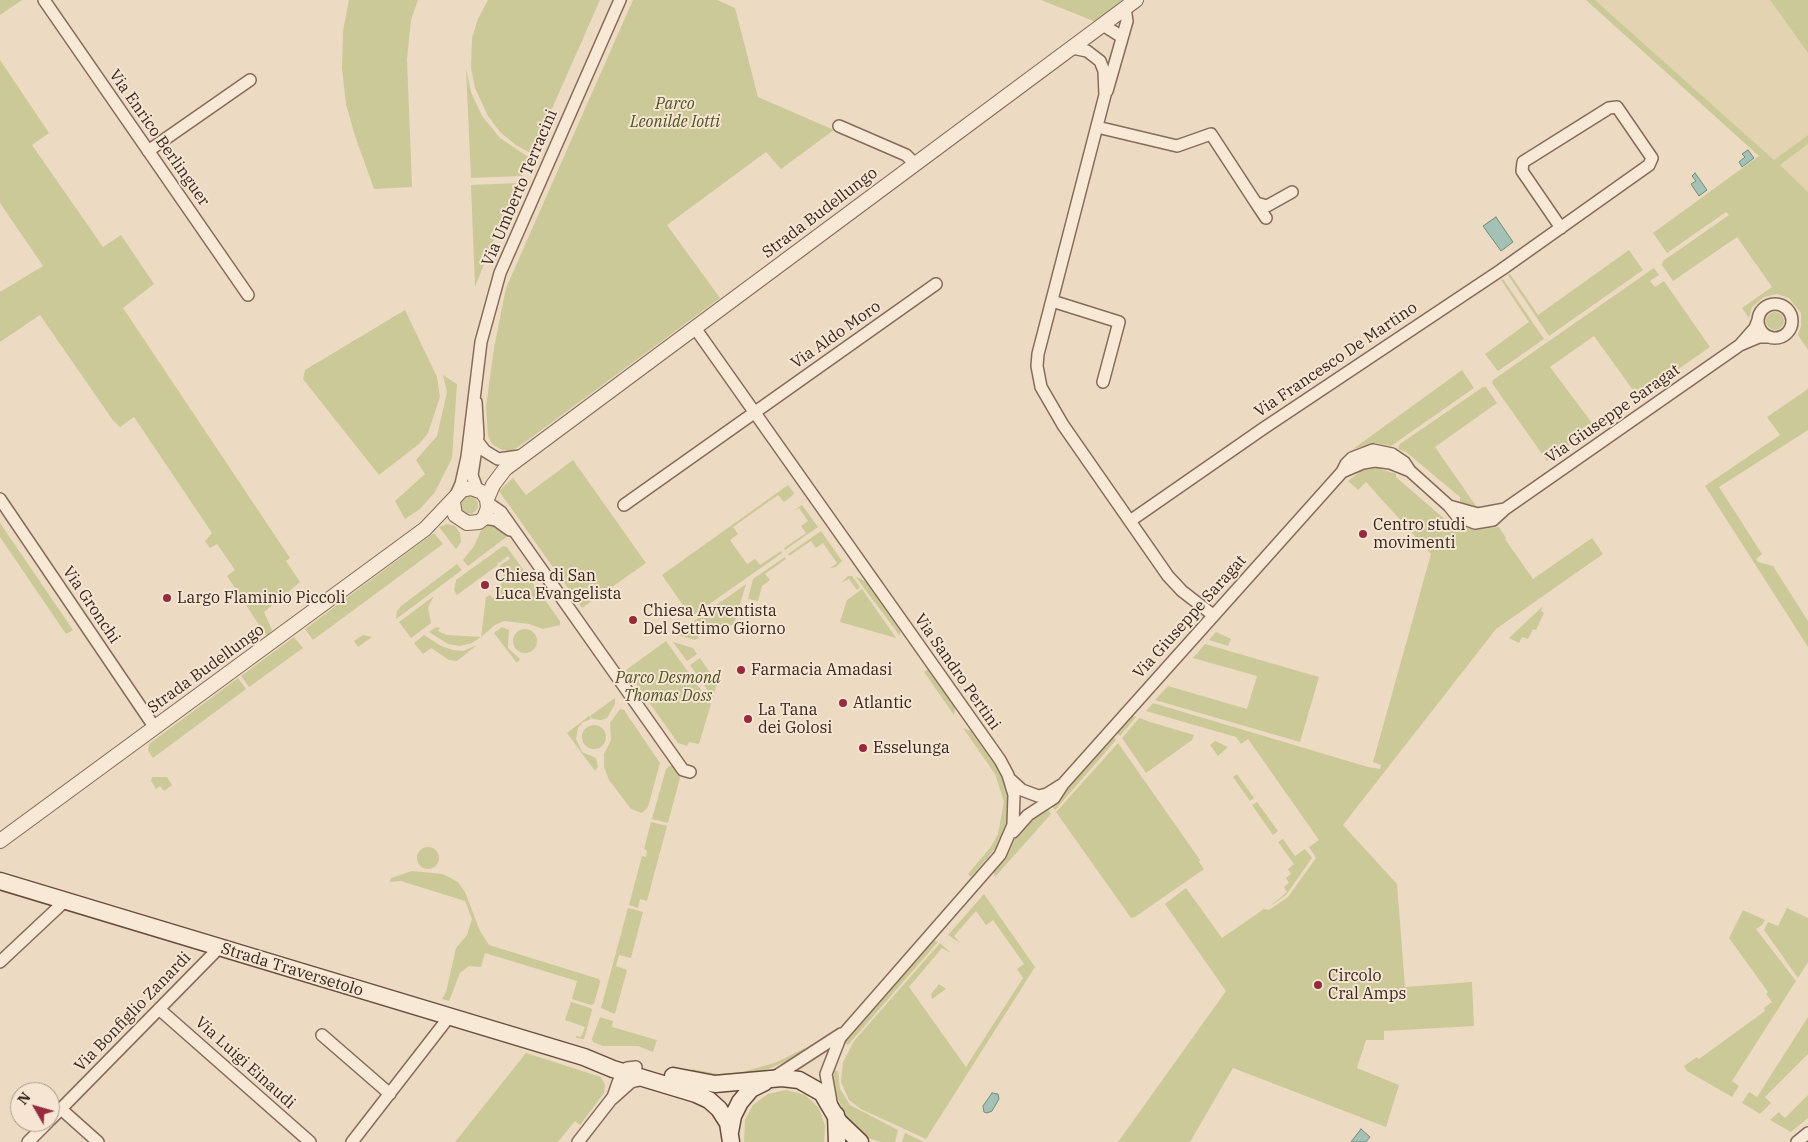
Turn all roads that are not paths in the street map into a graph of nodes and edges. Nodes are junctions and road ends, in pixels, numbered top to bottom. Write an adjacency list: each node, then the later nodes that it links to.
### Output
1 (44, 0): 13 (street, Via Enrico Berlinguer)
2 (620, 0): 27 (street, Via Umberto Terracini)
3 (1131, 4): 4 (street, Strada Budellungo); 6 (street)
4 (1103, 24): 5 (street, Strada Budellungo); 6 (street)
5 (1091, 34): 7 (street, Strada Budellungo); 8 (street)
6 (1122, 37): 10 (street)
7 (1072, 48): 8 (street); 14 (street, Strada Budellungo)
8 (1095, 56): 10 (street)
9 (250, 80): 13 (street)
10 (1105, 95): 12 (street)
11 (839, 126): 14 (street)
12 (1097, 127): 16 (street); 21 (street)
13 (148, 150): 20 (street, Via Enrico Berlinguer)
14 (915, 164): 23 (street, Strada Budellungo)
15 (1292, 192): 16 (street)
16 (1256, 203): 17 (street)
17 (1266, 218)
18 (1561, 228): 18 (street, Via Francesco De Martino); 37 (street, Via Francesco De Martino)
19 (936, 284): 28 (street, Via Aldo Moro)
20 (248, 295)
21 (1052, 301): 26 (street); 37 (street)
22 (1758, 320): 24 (street); 24 (street, Via Giuseppe Saragat); 25 (street, Via Giuseppe Saragat)
23 (695, 328): 28 (street, Via Sandro Pertini); 30 (street, Strada Budellungo)
24 (1770, 337): 25 (street, Via Giuseppe Saragat)
25 (1740, 345): 40 (street, Via Giuseppe Saragat)
26 (1103, 382)
27 (475, 396): 29 (street, Via Umberto Terracini); 33 (street, Via Umberto Terracini)
28 (754, 412): 34 (street, Via Aldo Moro); 43 (street, Via Sandro Pertini)
29 (478, 442): 30 (street, Strada Budellungo); 31 (street, Via Umberto Terracini)
30 (524, 455): 31 (street, Strada Budellungo)
31 (482, 495): 33 (street, Strada Budellungo); 35 (street, Strada Budellungo); 39 (street)
32 (0, 499): 41 (street, Via Gronchi)
33 (454, 499): 36 (street); 38 (street, Strada Budellungo)
34 (624, 505)
35 (484, 518): 36 (street, Strada Budellungo); 39 (street)
36 (458, 519): 38 (street, Strada Budellungo)
37 (1130, 521): 40 (street)
38 (432, 524): 41 (street, Strada Budellungo)
39 (515, 534): 42 (street)
40 (1213, 615): 44 (street, Via Giuseppe Saragat)
41 (156, 728): 49 (street, Strada Budellungo)
42 (690, 772)
43 (1008, 775): 45 (street); 46 (street, Via Sandro Pertini)
44 (1063, 784): 45 (street, Via Giuseppe Saragat); 47 (street, Via Giuseppe Saragat)
45 (1031, 795): 46 (street, Via Giuseppe Saragat)
46 (1016, 806): 47 (street); 48 (street, Via Sandro Pertini)
47 (1032, 812): 48 (street, Via Giuseppe Saragat)
48 (1008, 840): 56 (street, Via Sandro Pertini)
49 (0, 841)
50 (0, 881): 51 (main road, Strada Traversetolo)
51 (64, 902): 52 (main road, Strada Traversetolo); 53 (street)
52 (218, 948): 54 (street, Via Bonfiglio Zanardi); 55 (main road, Strada Traversetolo)
53 (0, 962)
54 (159, 1009): 62 (street, Via Bonfiglio Zanardi); 69 (street, Via Luigi Einaudi)
55 (449, 1017): 58 (main road, Strada Traversetolo); 61 (street)
56 (844, 1031): 60 (street, Via Sandro Pertini); 63 (street, Via Sandro Pertini)
57 (322, 1035): 61 (street)
58 (584, 1057): 59 (main road, Strada Traversetolo); 59 (main road, Strada Traversetolo)
59 (630, 1075): 60 (main road, Strada Traversetolo); 66 (main road, Strada Traversetolo); 71 (street)
60 (769, 1080): 63 (main road, Strada Traversetolo); 66 (main road, Strada Traversetolo)
61 (390, 1094): 70 (street)
62 (61, 1109): 68 (street)
63 (834, 1111): 72 (main road); 73 (main road, Strada Traversetolo)
64 (38, 1132): 67 (street, Via Bonfiglio Zanardi)
65 (1808, 1133): 74 (street)
66 (730, 1139)
67 (28, 1142)
68 (98, 1142)
69 (310, 1142)
70 (352, 1142)
71 (578, 1142)
72 (837, 1142)
73 (860, 1142)
74 (1796, 1142)

